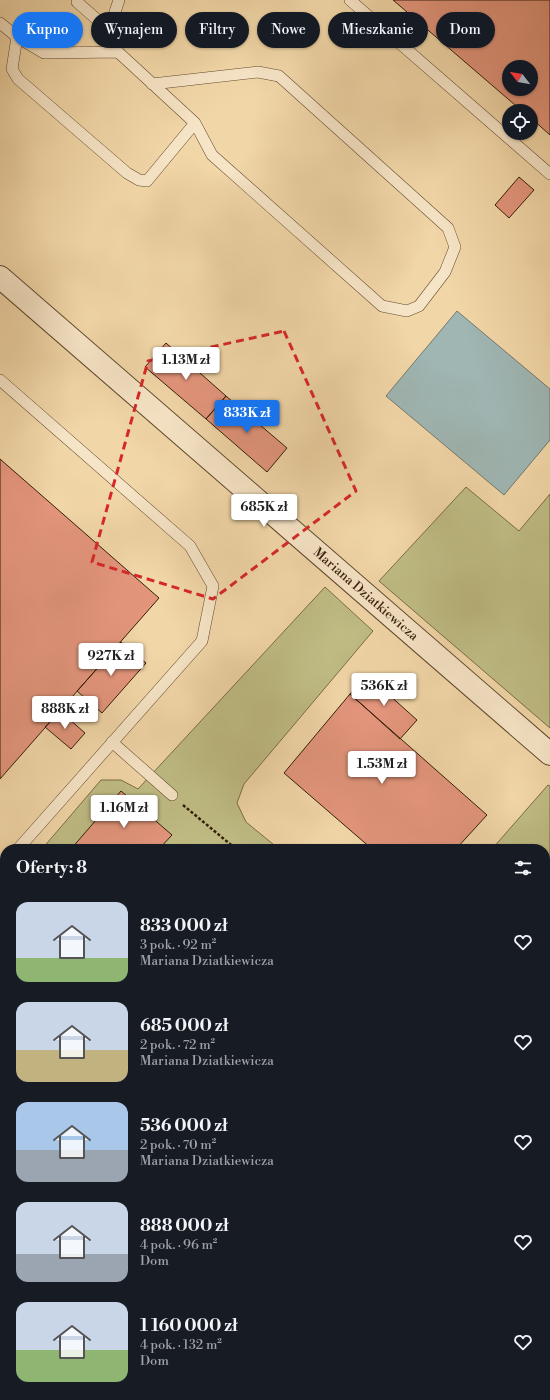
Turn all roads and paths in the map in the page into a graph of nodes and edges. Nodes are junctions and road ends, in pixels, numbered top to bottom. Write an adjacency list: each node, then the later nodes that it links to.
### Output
1 (118, 0): 4 (lane)
2 (350, 0): 14 (lane)
3 (76, 1): 5 (lane)
4 (114, 12)
5 (91, 14)
6 (0, 22): 7 (lane)
7 (12, 33)
8 (15, 48): 13 (lane)
9 (36, 48): 11 (lane)
10 (116, 48): 11 (lane)
11 (118, 52): 12 (lane)
12 (152, 84): 13 (lane); 13 (lane)
13 (195, 123)
14 (550, 174)
15 (0, 277): 18 (street, Mariana Dziatkiewicza)
16 (0, 380): 17 (lane)
17 (112, 742): 19 (lane); 20 (lane)
18 (550, 754)
19 (172, 795): 21 (path)
20 (22, 844)
21 (230, 844)

